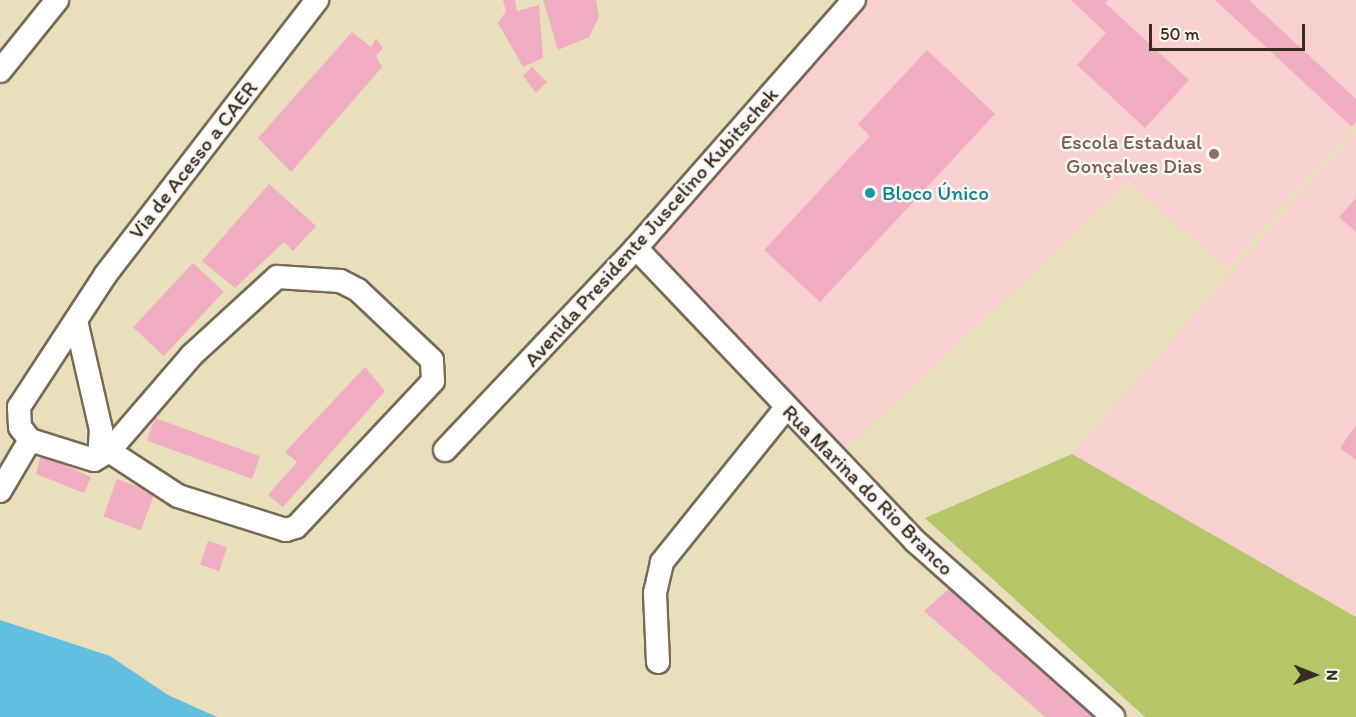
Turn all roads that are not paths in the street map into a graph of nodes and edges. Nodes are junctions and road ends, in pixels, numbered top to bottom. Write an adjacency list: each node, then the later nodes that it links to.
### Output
1 (57, 0): 4 (street)
2 (317, 0): 6 (street, Via de Acesso a CAER)
3 (854, 0): 5 (street, Avenida Presidente Juscelino Kubitschek)
4 (0, 70)
5 (636, 248): 7 (street, Rua Marina do Rio Branco); 9 (street, Avenida Presidente Juscelino Kubitschek)
6 (77, 325): 8 (street, Via de Acesso a CAER); 10 (street)
7 (786, 408): 12 (street); 13 (street, Rua Marina do Rio Branco)
8 (30, 440): 10 (street); 11 (street)
9 (445, 450)
10 (104, 454): 10 (street)
11 (0, 491)
12 (658, 662)
13 (1113, 717)

